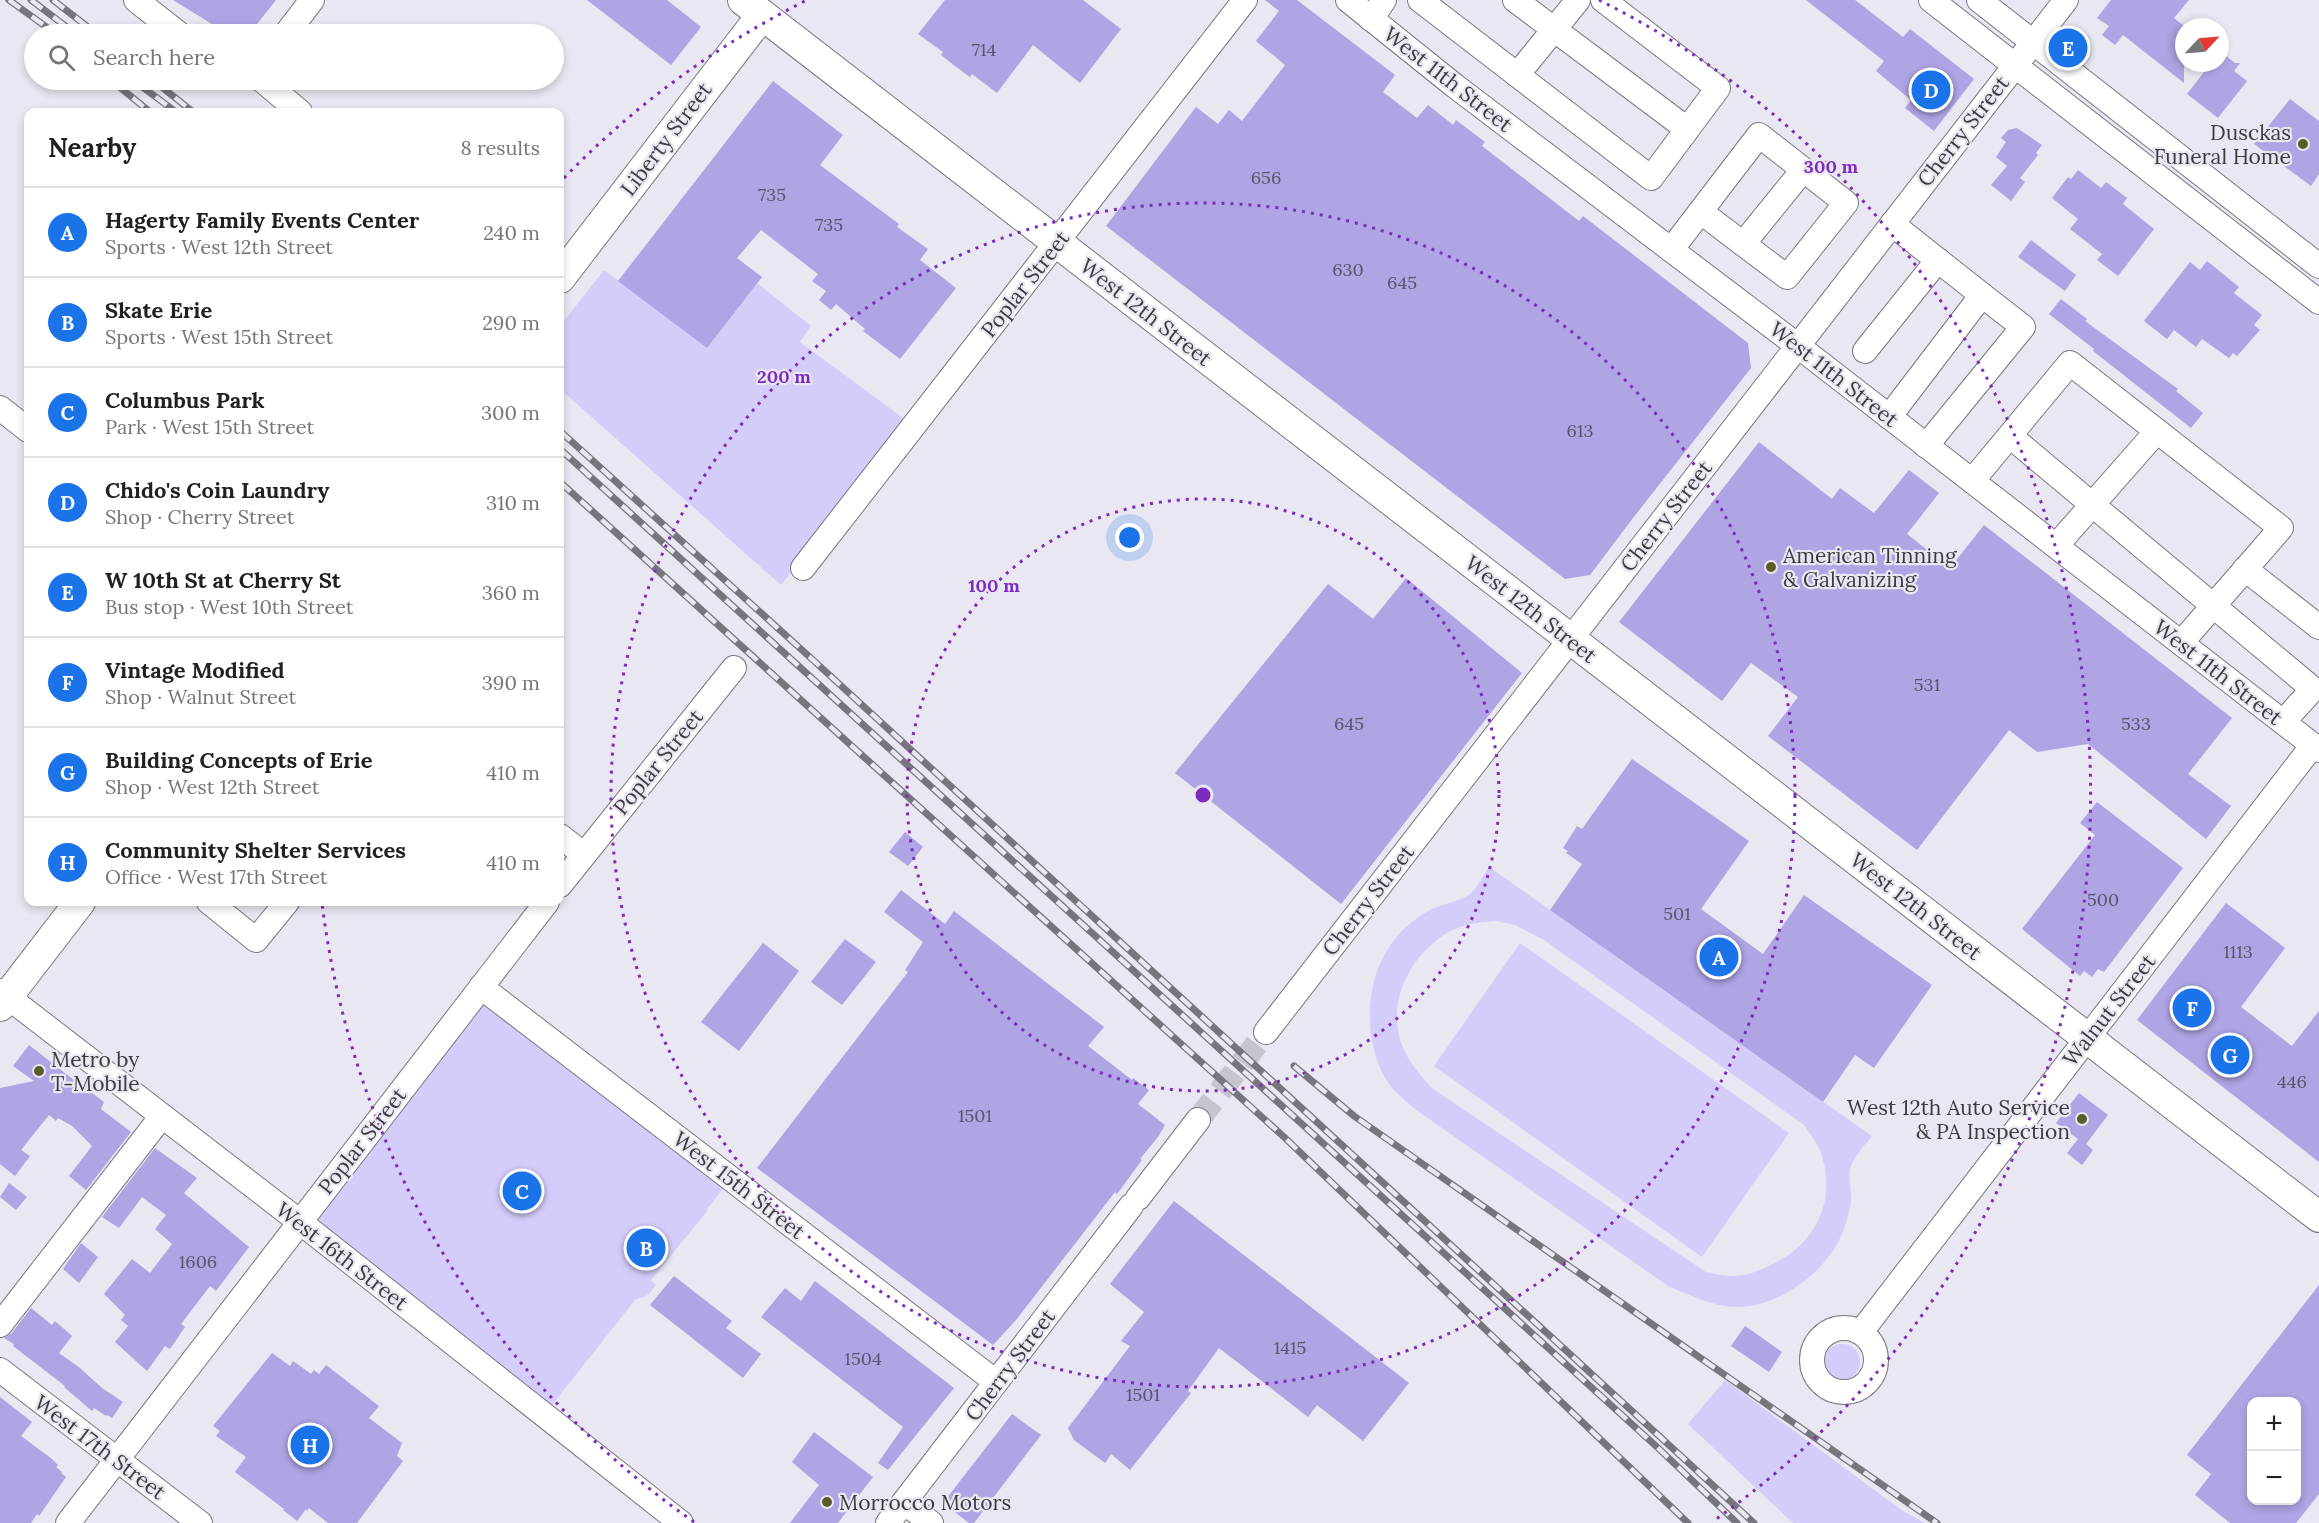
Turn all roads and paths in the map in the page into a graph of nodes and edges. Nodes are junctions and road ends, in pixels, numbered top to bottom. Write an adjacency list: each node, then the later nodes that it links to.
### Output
1 (136, 0): 14 (street)
2 (312, 0): 15 (street)
3 (1245, 0): 27 (street, Poplar Street)
4 (1348, 0): 13 (street, West 11th Street)
5 (1420, 0): 19 (street)
6 (1515, 0): 16 (street)
7 (1578, 0): 16 (street)
8 (1603, 0): 22 (street)
9 (1931, 0): 18 (street)
10 (1979, 0): 17 (street)
11 (2066, 0): 17 (street, Cherry Street)
12 (759, 5): 27 (main road, West 12th Street); 33 (main road, Liberty Street)
13 (1378, 9): 29 (street, West 11th Street)
14 (166, 24)
15 (294, 24)
16 (1554, 29): 19 (street); 22 (street)
17 (2032, 41): 18 (street, Cherry Street); 26 (street)
18 (2014, 64): 25 (street, Cherry Street); 31 (street)
19 (1517, 75): 22 (street)
20 (274, 90): 21 (street)
21 (295, 108)
22 (1687, 129)
23 (1803, 170): 24 (street); 28 (street); 28 (street)
24 (1701, 212): 28 (street); 29 (street)
25 (1892, 224): 30 (street); 36 (street, Cherry Street)
26 (2289, 242): 31 (street); 32 (street)
27 (1057, 243): 47 (street, Poplar Street); 51 (main road, West 12th Street)
28 (1743, 244)
29 (1671, 250): 36 (street, West 11th Street)
30 (1938, 260): 34 (street); 37 (street)
31 (2272, 265): 35 (street)
32 (2319, 266)
33 (564, 273)
34 (1982, 295): 39 (street); 43 (street)
35 (2319, 302)
36 (1798, 346): 39 (street, West 11th Street); 51 (street, Cherry Street)
37 (1865, 351)
38 (0, 408): 40 (street)
39 (1889, 417): 43 (street, West 11th Street)
40 (24, 427)
41 (2157, 431): 42 (street); 45 (street); 48 (street)
42 (2010, 436): 44 (street); 45 (street)
43 (1926, 446): 44 (street, West 11th Street)
44 (1972, 481): 46 (street, West 11th Street)
45 (2092, 504): 46 (street); 49 (street)
46 (2056, 546): 52 (street, West 11th Street)
47 (803, 568)
48 (2245, 569): 49 (street); 50 (street)
49 (2214, 606): 52 (street); 54 (street)
50 (2319, 627)
51 (1571, 639): 66 (street, Cherry Street); 67 (main road, West 12th Street)
52 (2181, 643): 55 (street, West 11th Street)
53 (734, 668): 58 (street, Poplar Street)
54 (2317, 688): 55 (street)
55 (2283, 722): 56 (street, West 11th Street)
56 (2316, 747): 67 (street, Walnut Street)
57 (564, 839): 58 (street)
58 (583, 854): 59 (street, Poplar Street)
59 (564, 880)
60 (77, 906): 65 (main road)
61 (213, 906): 62 (street)
62 (283, 906)
63 (544, 906): 64 (street, Poplar Street)
64 (481, 987): 71 (street, Poplar Street); 75 (street, West 15th Street)
65 (2, 998): 68 (street, West 16th Street)
66 (1266, 1032)
67 (2087, 1038): 70 (main road, West 12th Street); 73 (street, Walnut Street)
68 (162, 1116): 71 (street, West 16th Street); 72 (street)
69 (1198, 1120): 75 (street, Cherry Street)
70 (2319, 1217)
71 (300, 1222): 76 (street, Poplar Street); 80 (street, West 16th Street)
72 (0, 1325)
73 (1861, 1332)
74 (0, 1370): 76 (street, West 17th Street)
75 (996, 1382): 77 (street, Cherry Street)
76 (117, 1460): 78 (street, Poplar Street); 79 (street, West 17th Street)
77 (904, 1502): 81 (street, Cherry Street); 82 (street)
78 (68, 1523)
79 (200, 1523)
80 (681, 1523)
81 (888, 1523)
82 (931, 1523)

